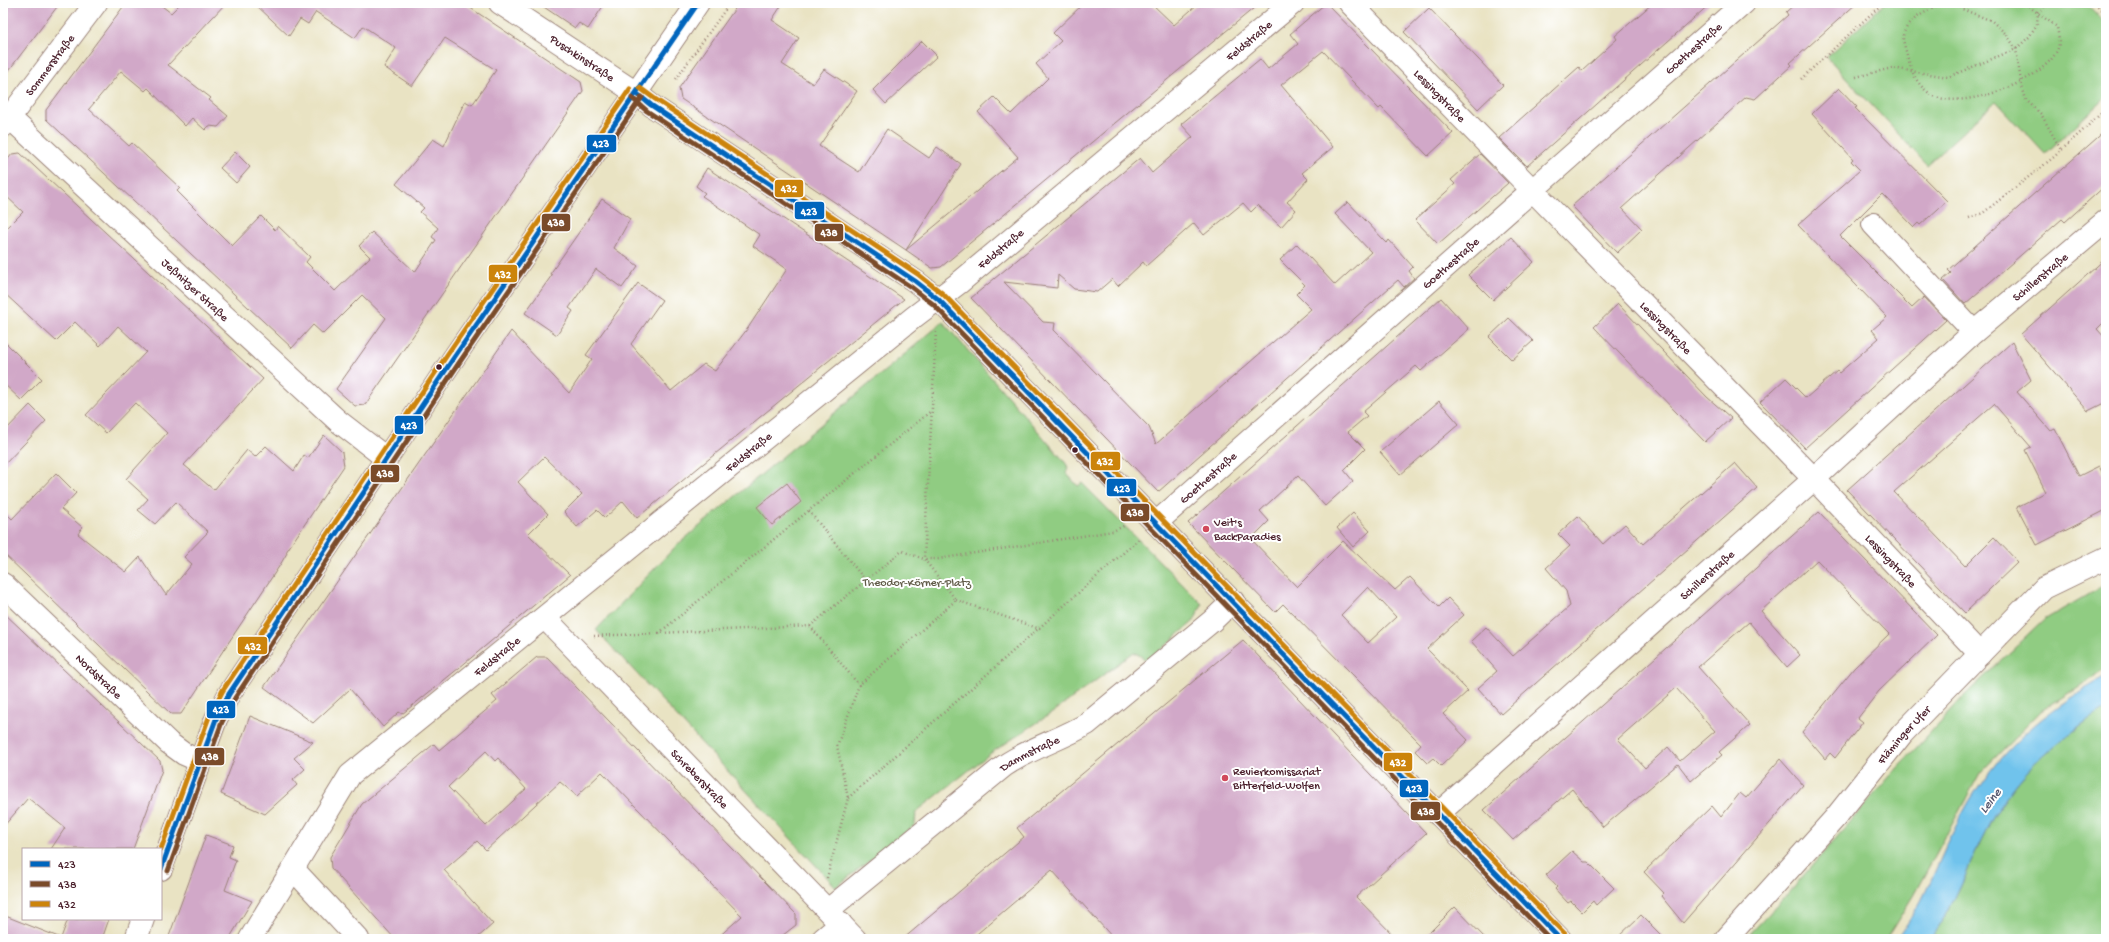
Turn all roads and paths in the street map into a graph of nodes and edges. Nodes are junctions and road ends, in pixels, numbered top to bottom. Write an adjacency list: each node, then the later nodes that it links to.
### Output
1 (96, 3): 23 (street, Sommerstraße)
2 (500, 3): 21 (street, Puschkinstraße)
3 (698, 3): 21 (street)
4 (730, 3): 21 (path)
5 (1293, 3): 29 (street, Feldstraße)
6 (1350, 3): 25 (street, Lessingstraße)
7 (1744, 3): 25 (street, Goethestraße)
8 (1882, 3): 19 (path)
9 (1943, 3): 17 (path)
10 (1958, 3): 16 (path)
11 (2024, 3): 14 (path)
12 (2049, 3): 14 (path)
13 (2094, 3): 15 (path)
14 (2038, 12): 16 (path); 20 (path)
15 (2106, 15)
16 (2016, 49): 17 (path); 20 (path)
17 (1910, 69): 18 (path); 20 (path)
18 (1856, 77)
19 (1801, 79)
20 (2021, 82): 24 (path)
21 (643, 99): 29 (street, Puschkinstraße); 32 (street)
22 (2106, 109): 24 (path)
23 (6, 121): 32 (street, Jeßnitzer Straße)
24 (2061, 150): 26 (path)
25 (1531, 190): 33 (street, Lessingstraße); 35 (street, Goethestraße)
26 (1969, 218)
27 (2106, 221): 30 (street, Schillerstraße)
28 (1873, 224): 30 (street)
29 (938, 299): 31 (path); 35 (street, Puschkinstraße); 42 (street, Feldstraße)
30 (1974, 332): 33 (street, Schillerstraße)
31 (931, 411): 34 (path); 37 (path)
32 (386, 458): 49 (street)
33 (1814, 479): 47 (street, Lessingstraße); 51 (street, Schillerstraße)
34 (809, 511): 38 (path); 45 (path)
35 (1152, 519): 37 (path); 41 (street, Puschkinstraße); 44 (path)
36 (2106, 558): 47 (street, Fläminger Ufer)
37 (924, 559): 38 (path); 40 (path)
38 (866, 581): 43 (path)
39 (3, 584): 49 (street, Nordstraße)
40 (956, 600): 44 (path); 48 (path)
41 (1233, 601): 51 (street, Puschkinstraße); 54 (street, Dammstraße)
42 (545, 618): 46 (street, Schreberstraße); 53 (street, Feldstraße)
43 (810, 626): 45 (path); 48 (path)
44 (1040, 629): 50 (path)
45 (659, 633): 46 (path)
46 (564, 638): 54 (street, Schreberstraße)
47 (1980, 654): 61 (street, Fläminger Ufer)
48 (859, 685): 50 (path)
49 (200, 761): 52 (street)
50 (848, 798): 54 (path)
51 (1438, 814): 60 (street, Puschkinstraße)
52 (162, 866)
53 (294, 870): 57 (street, Feldstraße); 58 (street)
54 (835, 917): 59 (street, Dammstraße)
55 (143, 920): 56 (street)
56 (136, 939)
57 (250, 939)
58 (358, 939)
59 (823, 939)
60 (1560, 939)
61 (1726, 939)

